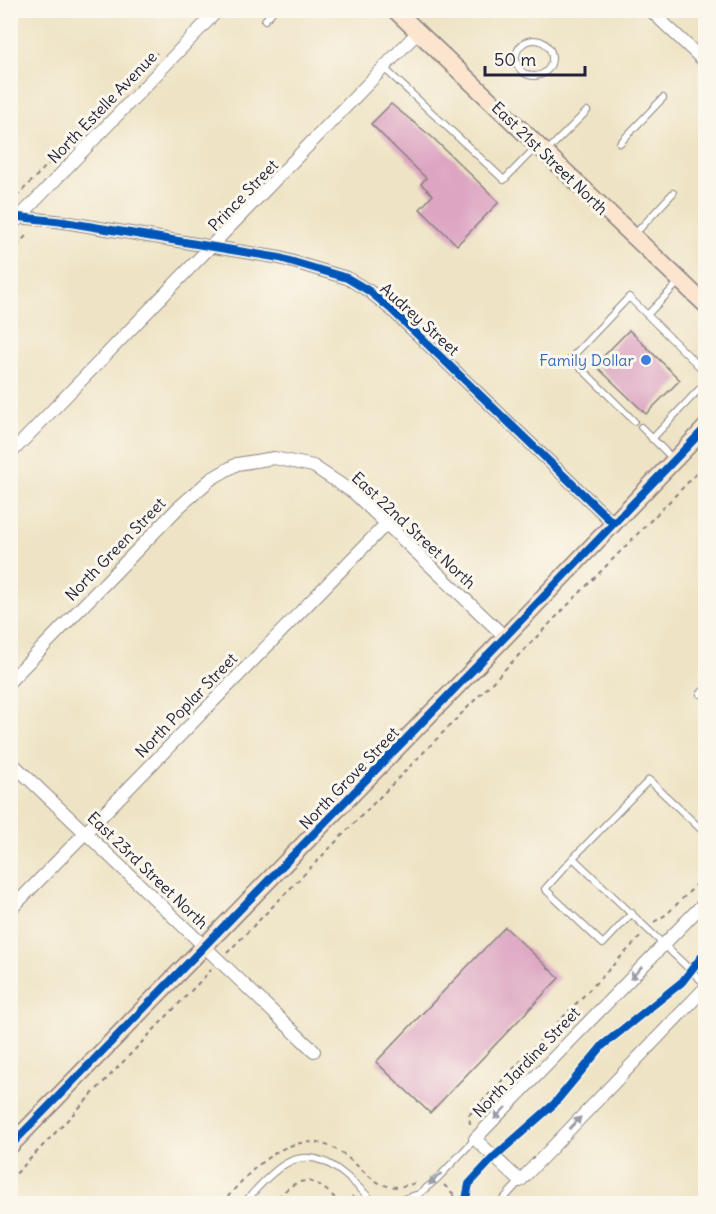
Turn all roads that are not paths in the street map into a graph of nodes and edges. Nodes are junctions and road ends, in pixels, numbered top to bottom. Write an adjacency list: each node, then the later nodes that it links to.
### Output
1 (218, 10): 15 (street, North Estelle Avenue)
2 (273, 10): 5 (lane)
3 (395, 10): 6 (street, East 21st Street North)
4 (650, 10): 8 (street)
5 (265, 20)
6 (418, 32): 9 (street, Prince Street); 13 (street, East 21st Street North)
7 (552, 53): 7 (lane)
8 (705, 63)
9 (384, 68): 13 (lane); 18 (street, Prince Street)
10 (663, 98): 12 (lane)
11 (587, 111): 13 (lane)
12 (620, 143)
13 (541, 149): 17 (street, East 21st Street North)
14 (673, 193): 17 (lane)
15 (15, 217): 16 (street, North Estelle Avenue); 18 (street, Audrey Street)
16 (10, 227)
17 (633, 236): 19 (street, East 21st Street North)
18 (212, 247): 28 (street, Prince Street); 32 (street, Audrey Street)
19 (680, 281): 20 (street, East 21st Street North); 21 (lane)
20 (705, 305)
21 (647, 315): 22 (lane); 24 (lane)
22 (705, 373)
23 (705, 382): 27 (lane)
24 (634, 421)
25 (641, 427): 27 (lane)
26 (705, 427): 29 (street, North Grove Street)
27 (652, 439): 29 (lane)
28 (10, 453)
29 (674, 460): 32 (street, North Grove Street)
30 (258, 461): 31 (street, East 22nd Street North); 34 (street, North Green Street)
31 (386, 524): 33 (street, East 22nd Street North); 38 (street, North Poplar Street)
32 (614, 524): 33 (street, North Grove Street)
33 (505, 637): 45 (street, North Grove Street)
34 (10, 681)
35 (705, 688): 36 (lane)
36 (700, 694)
37 (10, 761): 38 (street, East 23rd Street North)
38 (85, 832): 42 (street, North Poplar Street); 45 (street, East 23rd Street North)
39 (705, 834): 40 (lane)
40 (573, 858): 43 (lane); 43 (lane)
41 (705, 901): 44 (street, North Jardine Street)
42 (10, 910)
43 (632, 914): 44 (lane)
44 (664, 944): 46 (lane); 48 (street, North Jardine Street, one-way to 48)
45 (204, 946): 47 (street, East 23rd Street North); 49 (street, North Grove Street)
46 (705, 986): 50 (street, one-way to 46)
47 (314, 1051)
48 (473, 1136): 50 (street, North Jardine Street); 53 (lane, one-way to 53)
49 (10, 1146)
50 (520, 1181): 54 (lane)
51 (243, 1203): 52 (lane)
52 (376, 1203)
53 (386, 1203)
54 (499, 1203)

